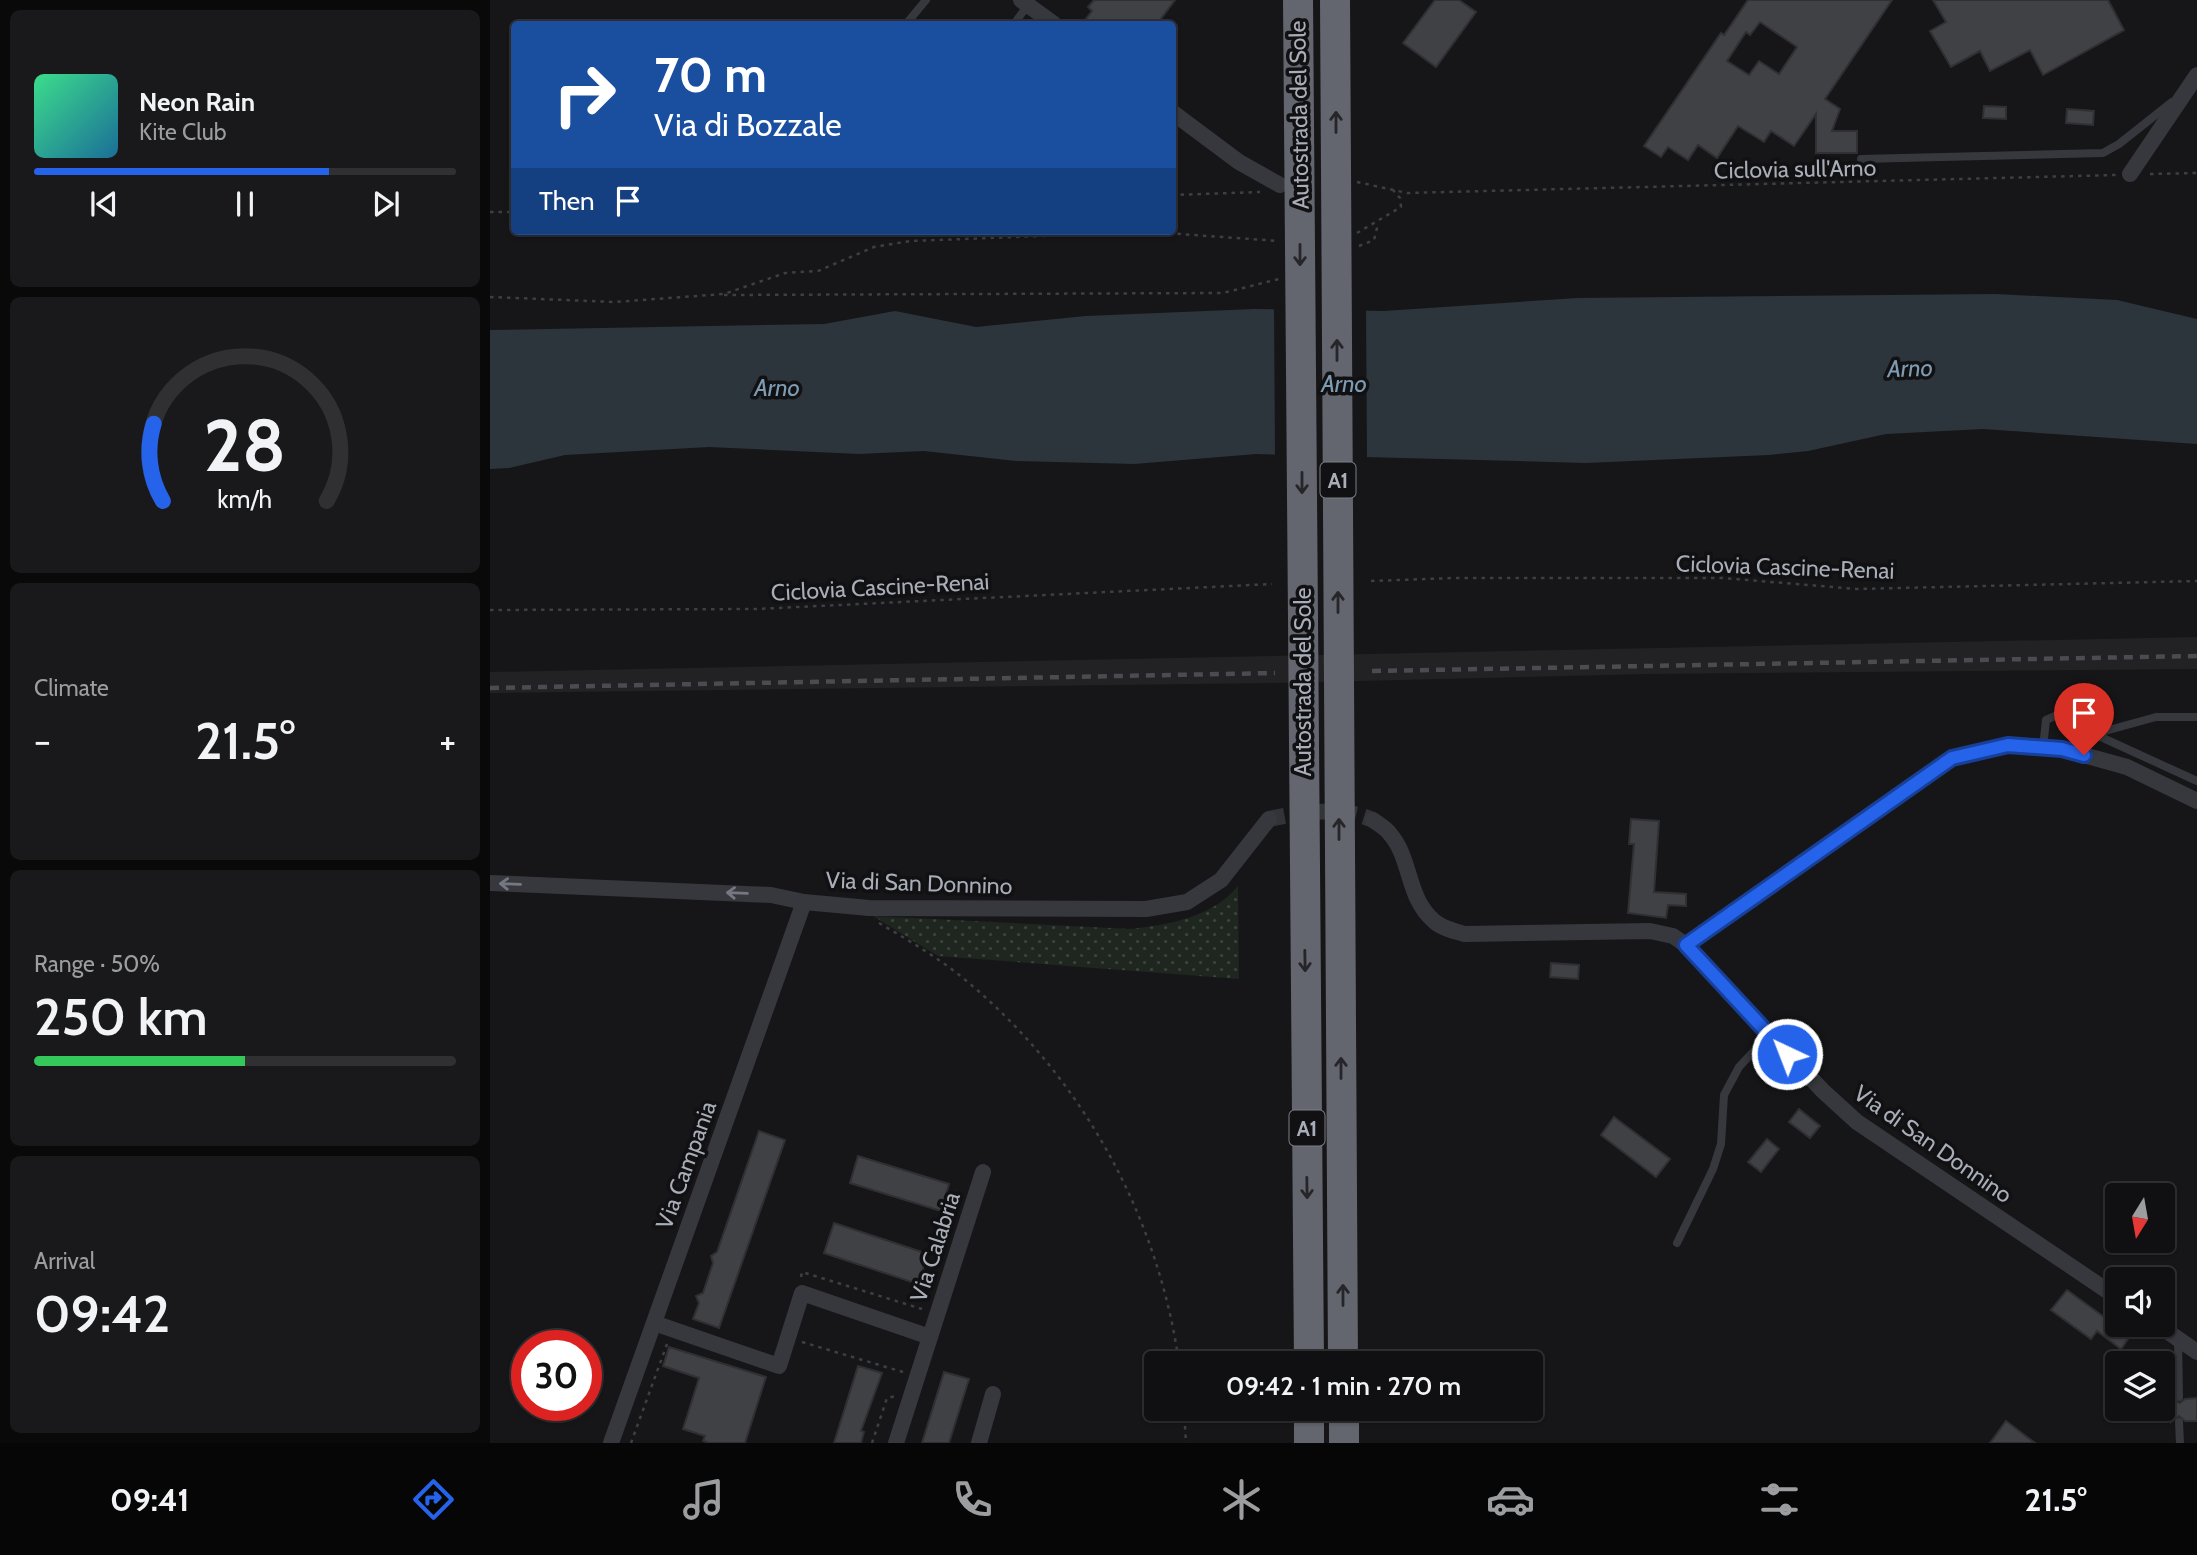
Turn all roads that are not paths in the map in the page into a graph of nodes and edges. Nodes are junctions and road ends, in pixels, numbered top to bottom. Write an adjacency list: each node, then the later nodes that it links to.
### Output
1 (926, 0): 5 (lane)
2 (1298, 0): 32 (highway, Autostrada del Sole / A1, one-way to 32)
3 (1335, 0): 33 (highway, Autostrada del Sole / A1, one-way to 3)
4 (1025, 2): 6 (lane); 7 (street)
5 (908, 21)
6 (1016, 21)
7 (1050, 21)
8 (2197, 75): 9 (street)
9 (2182, 93): 11 (lane); 12 (street)
10 (1176, 115): 13 (street)
11 (1861, 159)
12 (2130, 174)
13 (1280, 186)
14 (2197, 717): 15 (lane)
15 (2100, 736): 16 (lane); 17 (lane)
16 (2043, 748): 18 (street); 23 (street)
17 (2197, 781)
18 (2197, 801)
19 (1269, 819): 22 (street, Via di San Donnino)
20 (1373, 820): 23 (street, Via di San Donnino)
21 (490, 883): 22 (street, Via di San Donnino, one-way to 21)
22 (804, 902): 28 (street, Via Campania)
23 (1686, 945): 24 (street, Via di San Donnino)
24 (1769, 1035): 26 (lane); 27 (street, Via di San Donnino)
25 (983, 1172): 29 (street, Via Calabria)
26 (1677, 1243)
27 (2105, 1289)
28 (654, 1323): 29 (street, Via Calabria); 40 (street, Via Campania)
29 (930, 1336): 41 (street, Via Calabria)
30 (2175, 1337): 31 (street)
31 (2178, 1339): 34 (street); 36 (lane)
32 (1309, 1351)
33 (1343, 1351)
34 (2197, 1352)
35 (993, 1394): 42 (street)
36 (2179, 1397)
37 (1309, 1421): 43 (highway)
38 (1344, 1421): 44 (highway)
39 (2179, 1422): 45 (lane)
40 (611, 1443)
41 (896, 1443)
42 (979, 1443)
43 (1309, 1443)
44 (1344, 1443)
45 (2180, 1443)

